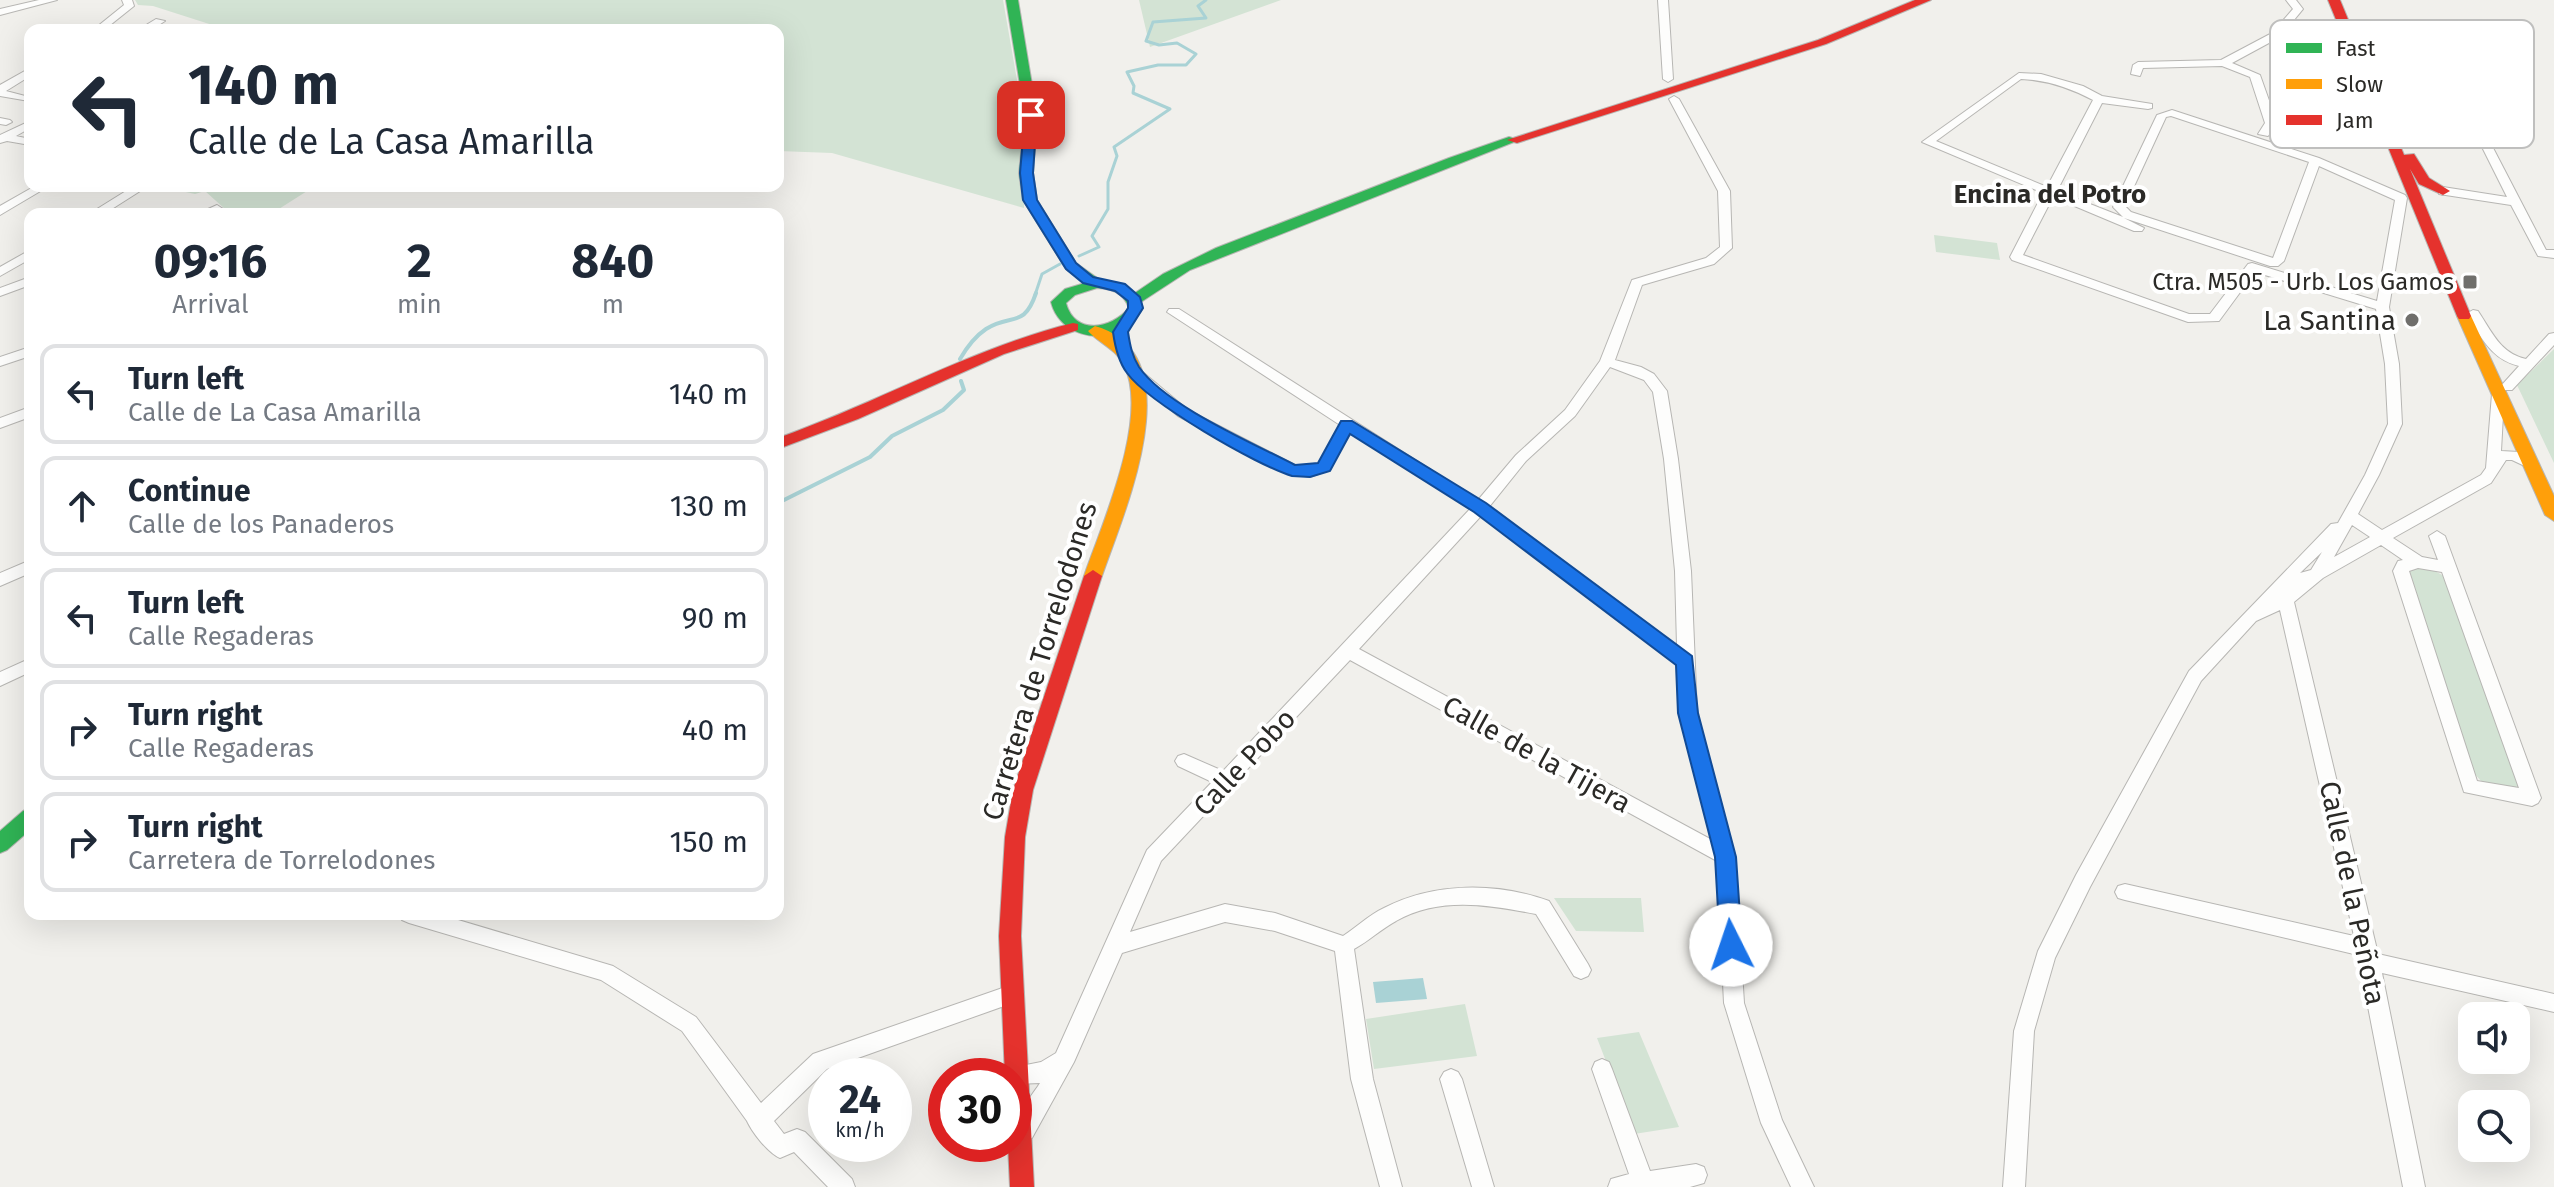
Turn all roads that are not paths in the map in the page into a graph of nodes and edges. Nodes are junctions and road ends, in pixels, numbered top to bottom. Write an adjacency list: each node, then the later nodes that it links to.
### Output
1 (52, 0): 9 (street)
2 (127, 0): 14 (street)
3 (1012, 0): 52 (main road)
4 (1663, 0): 22 (street)
5 (1925, 0): 55 (main road)
6 (2291, 0): 10 (street)
7 (2334, 0): 11 (main road)
8 (2343, 0): 12 (main road)
9 (0, 12)
10 (2289, 20)
11 (2343, 20)
12 (2351, 20)
13 (160, 21): 15 (street)
14 (109, 24)
15 (154, 24)
16 (2270, 38): 17 (street)
17 (2247, 50): 18 (street); 21 (street)
18 (2223, 63): 19 (street); 21 (street)
19 (2136, 74)
20 (24, 75): 23 (street)
21 (2255, 75): 28 (street)
22 (1668, 79)
23 (0, 92): 24 (street)
24 (24, 99)
25 (1674, 99): 72 (street, Calle Pobo)
26 (2099, 99): 27 (street); 44 (street); 44 (street)
27 (2148, 106)
28 (2270, 120)
29 (2270, 125): 31 (street)
30 (24, 126): 32 (street)
31 (2264, 134)
32 (3, 138): 33 (street)
33 (24, 141)
34 (2270, 145): 40 (street)
35 (2280, 148): 40 (street)
36 (2399, 148): 39 (main road)
37 (2399, 148): 39 (main road)
38 (2488, 148): 46 (street)
39 (2403, 158): 41 (main road); 45 (main road); 49 (main road); 75 (main road)
40 (2315, 160): 45 (street)
41 (2443, 191): 46 (street); 49 (main road)
42 (33, 192): 48 (street)
43 (132, 192): 47 (street)
44 (2050, 193): 53 (street); 53 (street)
45 (2399, 195): 62 (street)
46 (2515, 202): 50 (street)
47 (105, 208)
48 (0, 211)
49 (2431, 213): 64 (main road)
50 (2554, 254)
51 (24, 258): 54 (street)
52 (1071, 266): 57 (main road); 59 (main road)
53 (2252, 267): 62 (street)
54 (0, 272)
55 (1166, 277): 58 (main road); 61 (main road)
56 (24, 283): 60 (street)
57 (1096, 284): 58 (main road); 59 (main road)
58 (1120, 287): 61 (main road)
59 (1072, 290): 65 (main road)
60 (0, 292)
61 (1135, 300): 66 (main road)
62 (2382, 307): 84 (street)
63 (1174, 312): 78 (street)
64 (2473, 314): 73 (street); 75 (main road)
65 (1066, 321): 67 (main road); 79 (main road)
66 (1124, 323): 67 (main road); 69 (main road, Carretera de Torrelodones)
67 (1095, 331): 69 (main road, Carretera de Torrelodones)
68 (2554, 337): 73 (street)
69 (1123, 351): 74 (main road, Carretera de Torrelodones)
70 (24, 353): 71 (street)
71 (0, 362)
72 (1607, 362): 83 (street, Calle Pobo); 95 (street)
73 (2526, 363): 75 (street)
74 (1134, 372): 78 (street); 109 (main road, Carretera de Torrelodones)
75 (2502, 389): 80 (main road); 81 (street); 82 (main road)
76 (24, 414): 77 (street)
77 (0, 423)
78 (1347, 425): 83 (street)
79 (784, 442)
80 (2531, 464): 81 (street); 85 (main road)
81 (2493, 470): 86 (street)
82 (2554, 488)
83 (1480, 508): 94 (street, Calle Pobo); 95 (street)
84 (2352, 509): 86 (street); 91 (street); 93 (street)
85 (2554, 515)
86 (2392, 533): 88 (street); 91 (street)
87 (2437, 536): 89 (street)
88 (2418, 562): 89 (street); 89 (street)
89 (2448, 567)
90 (24, 568): 92 (street)
91 (2317, 574): 93 (street)
92 (0, 580)
93 (2282, 593): 107 (street, Calle de la Peñota); 127 (street)
94 (1348, 651): 99 (street, Calle Pobo); 102 (street, Calle de la Tijera)
95 (1686, 661): 102 (street)
96 (24, 667): 97 (street)
97 (0, 679)
98 (1184, 761): 99 (street)
99 (1227, 781): 106 (street, Calle Pobo)
100 (24, 822): 101 (main road)
101 (0, 844)
102 (1726, 857): 126 (street)
103 (2125, 892): 107 (street)
104 (429, 920): 117 (street)
105 (1344, 945): 106 (street); 108 (street); 123 (street)
106 (1114, 946): 111 (street, Calle Pobo)
107 (2368, 954): 110 (street); 128 (street, Calle de la Peñota)
108 (1581, 970)
109 (1014, 993): 112 (main road, Carretera de Torrelodones); 117 (street)
110 (2554, 1003)
111 (1067, 1055): 114 (street); 116 (street, Calle Pobo)
112 (1017, 1058)
113 (1602, 1069): 120 (street)
114 (1032, 1073)
115 (1451, 1079): 124 (street)
116 (1032, 1114)
117 (758, 1121): 121 (street)
118 (1021, 1162): 122 (main road, Carretera de Torrelodones)
119 (1696, 1175): 120 (street)
120 (1643, 1181): 125 (street)
121 (844, 1187)
122 (1022, 1187)
123 (1391, 1187)
124 (1483, 1187)
125 (1619, 1187)
126 (1803, 1187)
127 (2014, 1187)
128 (2414, 1187)

